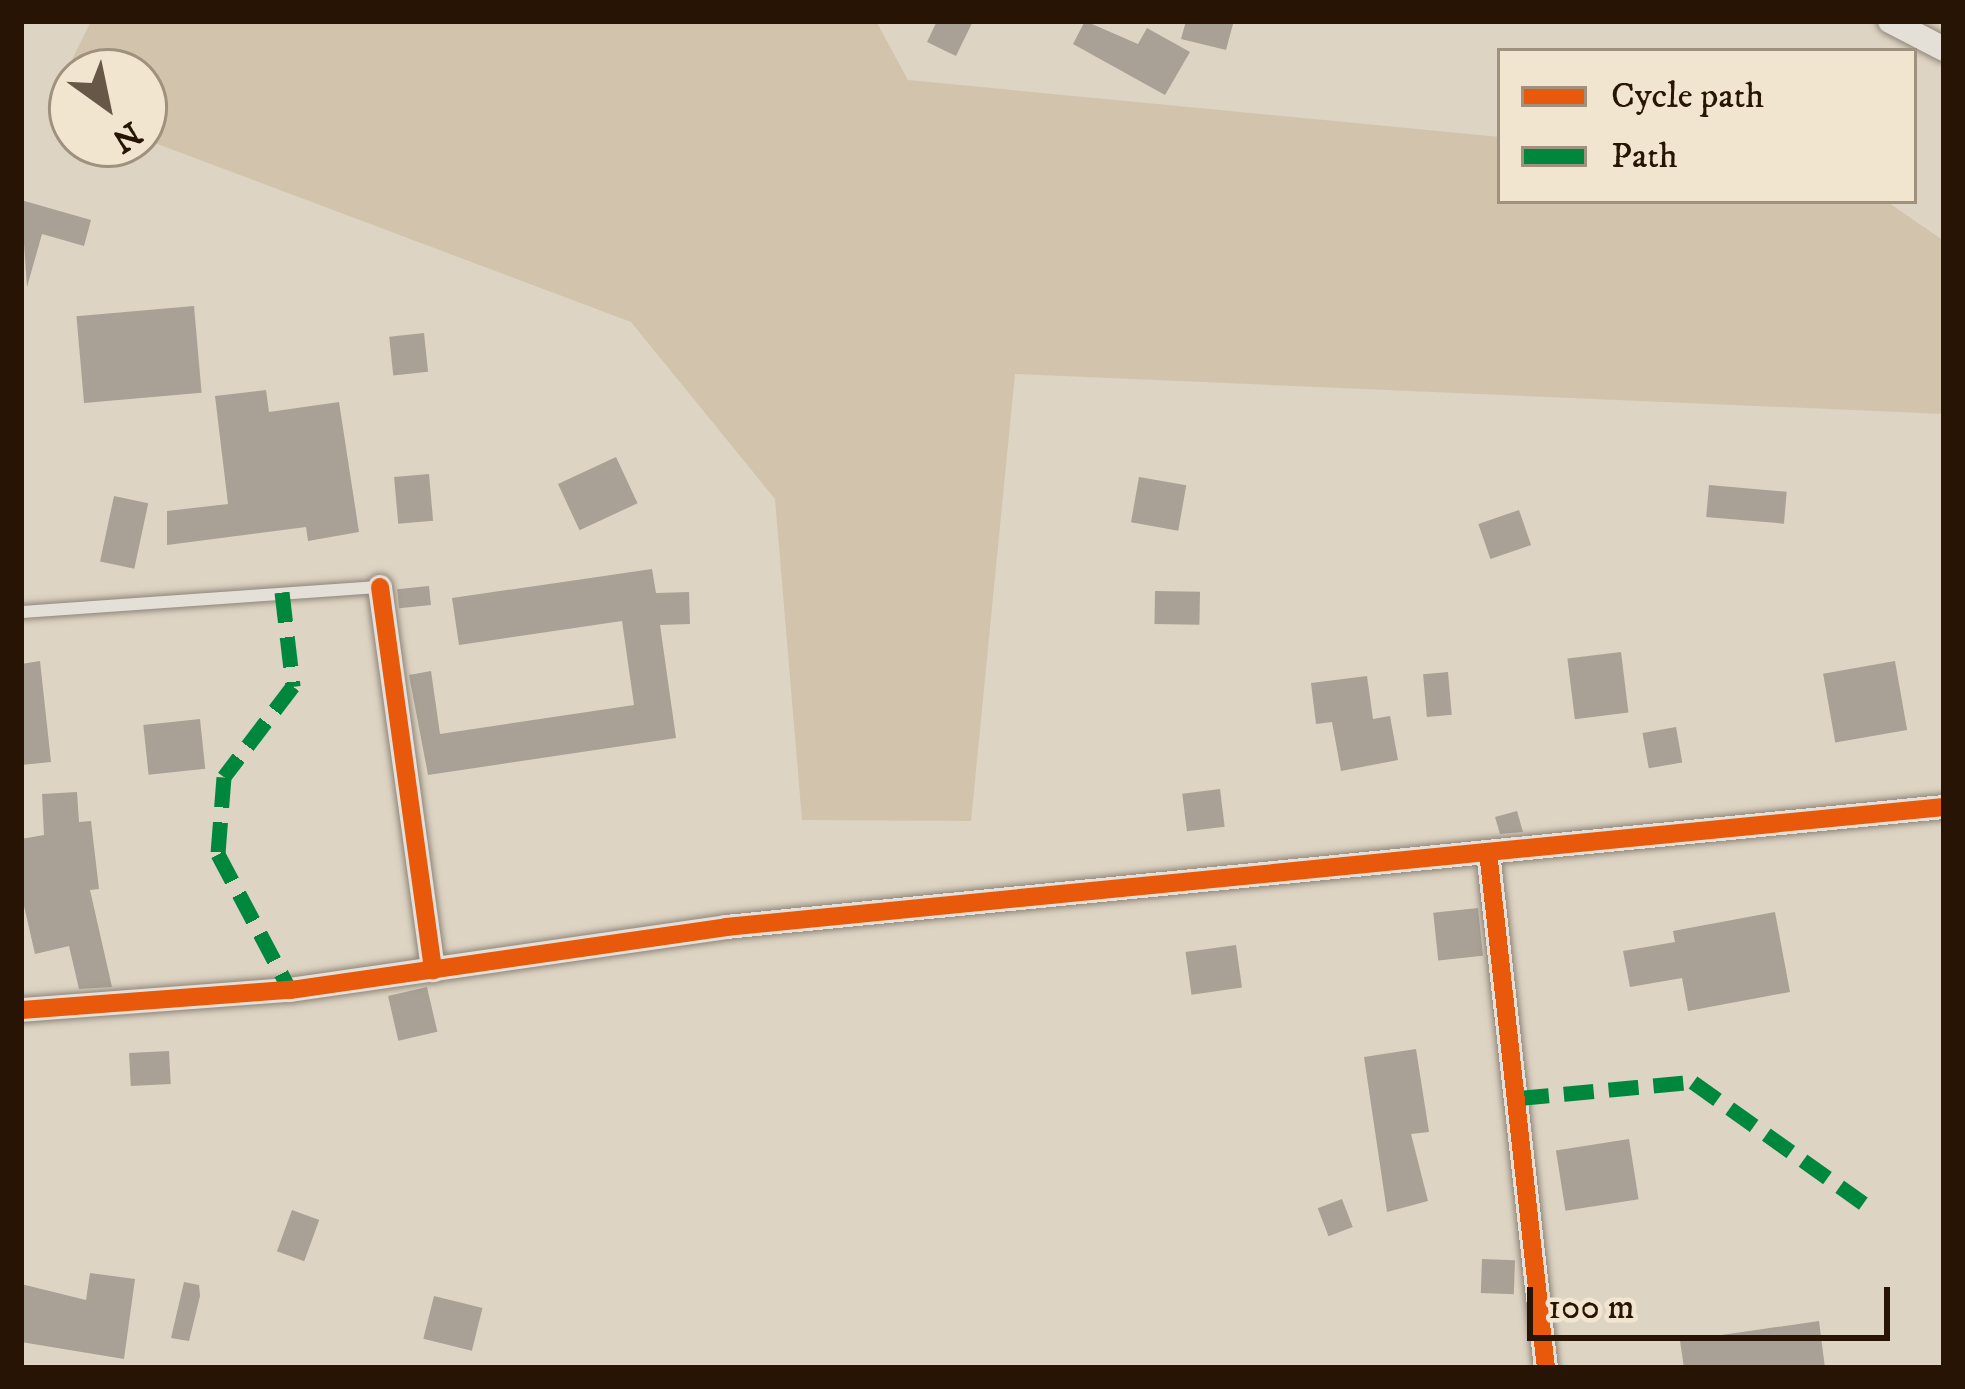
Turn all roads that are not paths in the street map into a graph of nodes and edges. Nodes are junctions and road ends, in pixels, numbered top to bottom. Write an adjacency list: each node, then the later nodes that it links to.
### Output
1 (1890, 21): 2 (street)
2 (1944, 49)
3 (380, 587): 4 (lane); 7 (street)
4 (21, 612)
5 (1944, 807): 6 (street)
6 (1488, 852): 7 (street); 9 (street)
7 (434, 970): 8 (street)
8 (21, 1010)
9 (1546, 1368)

